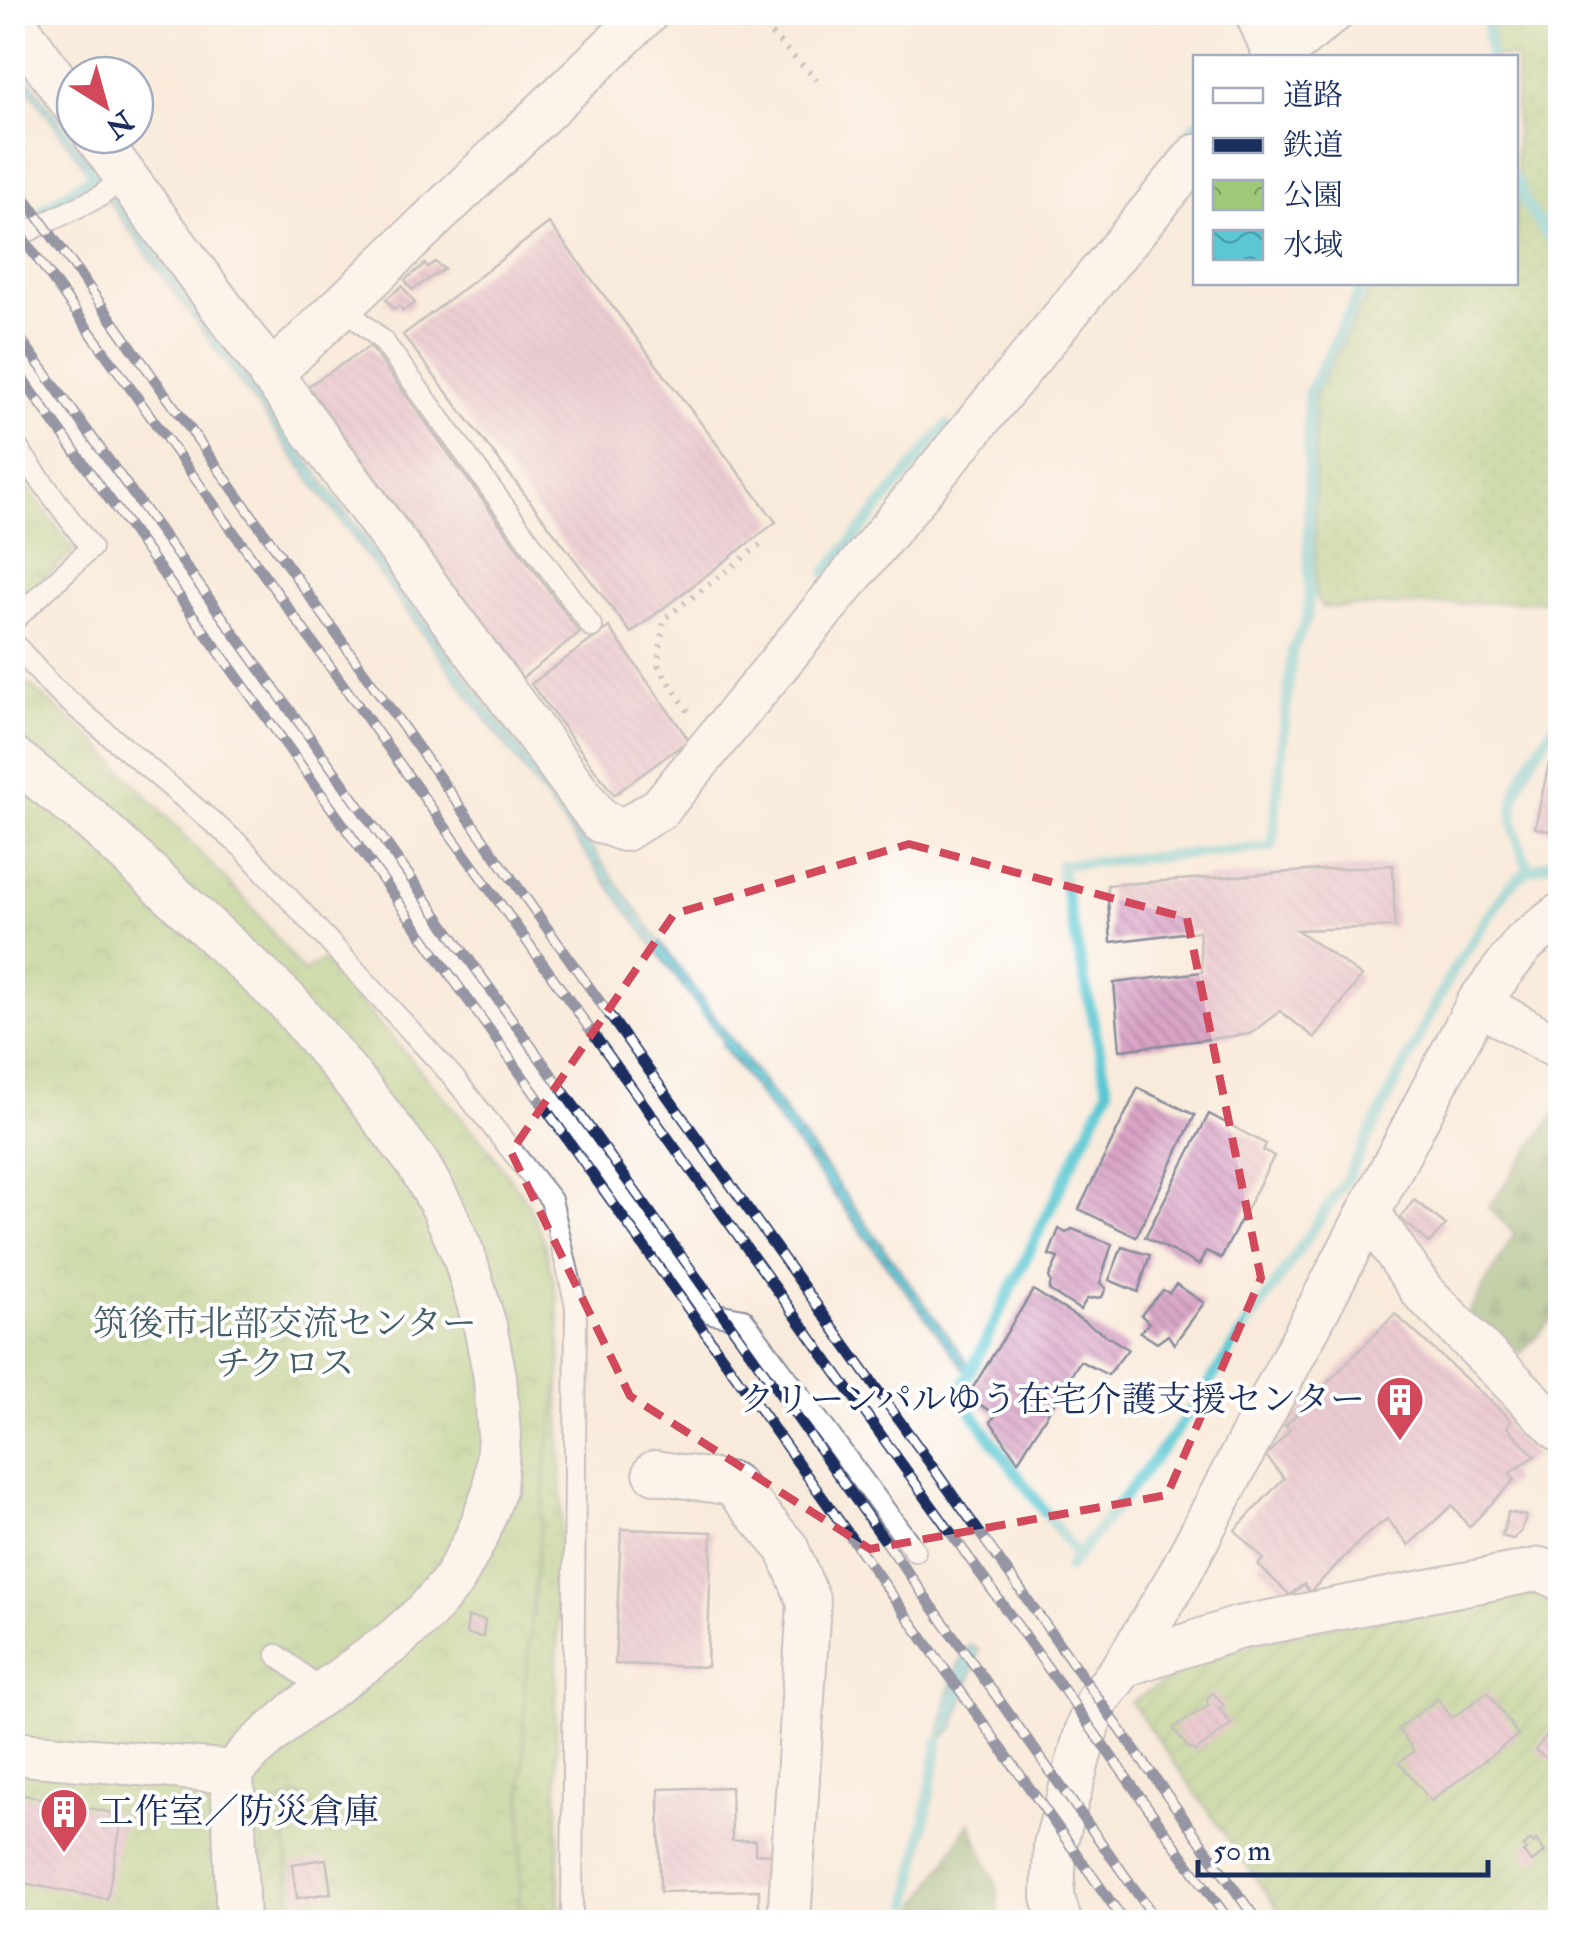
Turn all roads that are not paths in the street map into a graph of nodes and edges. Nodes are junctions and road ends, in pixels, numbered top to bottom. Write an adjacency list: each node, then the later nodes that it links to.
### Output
1 (648, 12): 12 (street)
2 (1256, 12): 5 (street)
3 (1332, 12): 6 (street)
4 (12, 19): 7 (street)
5 (1275, 55)
6 (1278, 55)
7 (55, 78)
8 (110, 155): 10 (street)
9 (1193, 160): 14 (street)
10 (125, 176): 11 (lane); 14 (street)
11 (12, 239)
12 (342, 306): 14 (street); 17 (lane)
13 (12, 342): 28 (lane)
14 (270, 375)
15 (12, 441): 16 (lane)
16 (12, 622)
17 (592, 627)
18 (12, 641): 20 (lane)
19 (12, 661): 20 (lane)
20 (36, 668): 38 (lane)
21 (12, 757): 34 (street)
22 (1560, 915): 23 (street)
23 (1478, 1004): 24 (street); 25 (street)
24 (1560, 1049)
25 (1369, 1213): 26 (street); 30 (street)
26 (1560, 1430)
27 (655, 1472): 39 (street)
28 (915, 1551)
29 (1558, 1566): 31 (street)
30 (1178, 1577): 31 (street); 33 (street)
31 (1222, 1633): 33 (street)
32 (278, 1655): 34 (lane)
33 (1125, 1665): 40 (street)
34 (324, 1692): 36 (street)
35 (12, 1753): 36 (street)
36 (232, 1772): 37 (street)
37 (238, 1922)
38 (572, 1922)
39 (789, 1922)
40 (1060, 1922)

